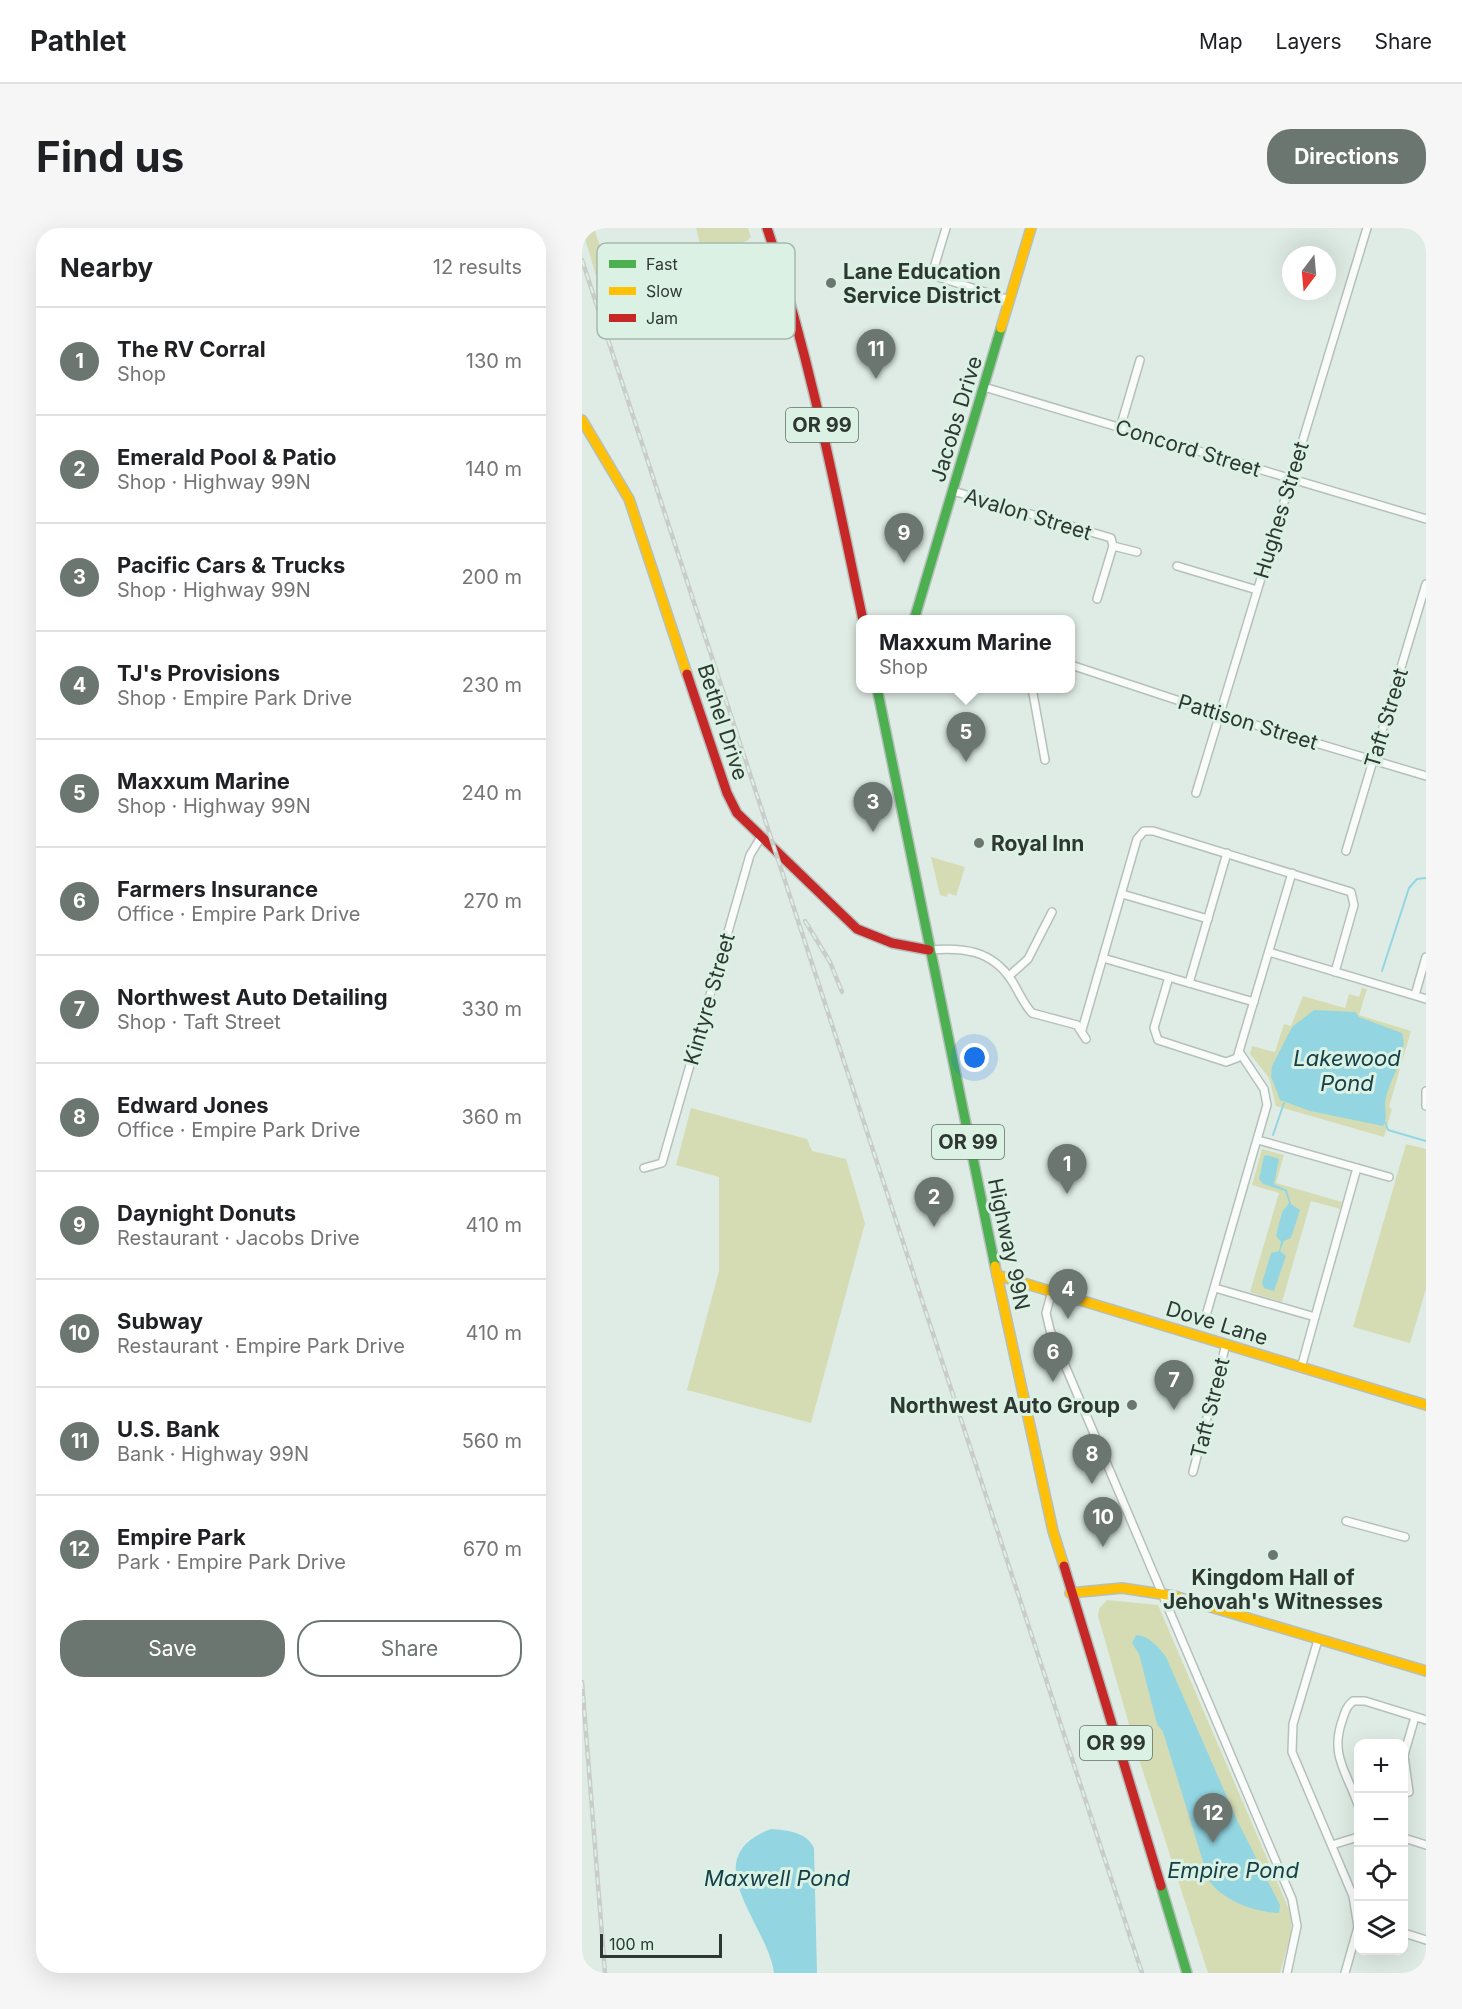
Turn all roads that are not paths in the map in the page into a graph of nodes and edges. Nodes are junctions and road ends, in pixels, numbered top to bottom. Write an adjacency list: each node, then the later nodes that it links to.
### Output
1 (946, 228): 4 (street)
2 (1031, 228): 4 (main road, Jacobs Drive)
3 (1367, 228): 10 (street, Hughes Street)
4 (1010, 300): 7 (main road, Jacobs Drive)
5 (795, 327): 19 (main road, OR 99)
6 (1140, 360): 9 (street)
7 (984, 387): 9 (street, Concord Street); 11 (main road, Jacobs Drive)
8 (582, 420): 29 (main road, Bethel Drive)
9 (1120, 428): 10 (street, Concord Street)
10 (1290, 478): 12 (street, Concord Street); 17 (street, Hughes Street)
11 (953, 491): 13 (street, Avalon Street); 20 (main road, Jacobs Drive)
12 (1426, 519)
13 (1113, 546): 14 (street); 18 (street, Avalon Street)
14 (1137, 552)
15 (1177, 566): 17 (street)
16 (1426, 584): 26 (street, Taft Street)
17 (1257, 590): 24 (street, Hughes Street)
18 (1097, 599)
19 (863, 615)
20 (916, 615)
21 (1075, 666): 24 (street, Pattison Street)
22 (878, 693): 36 (main road, Highway 99N / OR 99)
23 (1033, 693): 25 (street)
24 (1219, 714): 26 (street, Pattison Street); 28 (street, Hughes Street)
25 (1045, 760)
26 (1373, 760): 27 (street, Pattison Street); 30 (street, Taft Street)
27 (1426, 776)
28 (1196, 793)
29 (761, 837): 36 (main road, Bethel Drive); 53 (street, Kintyre Street)
30 (1346, 851)
31 (1227, 853): 32 (street); 33 (street); 35 (street)
32 (1292, 873): 37 (street); 40 (street)
33 (1122, 894): 35 (street); 39 (street)
34 (1052, 912): 41 (street)
35 (1208, 919): 43 (street)
36 (929, 950): 41 (street); 56 (main road, Highway 99N / OR 99)
37 (1269, 952): 40 (street); 46 (street)
38 (1426, 957): 44 (street)
39 (1103, 958): 42 (street); 47 (street)
40 (1335, 972): 44 (street)
41 (1009, 976): 47 (street)
42 (1169, 977): 43 (street); 49 (street)
43 (1189, 983): 46 (street)
44 (1414, 995): 45 (street)
45 (1426, 999)
46 (1254, 1002): 49 (street)
47 (1082, 1030): 48 (street)
48 (1086, 1039)
49 (1240, 1053): 52 (street)
50 (1426, 1091): 51 (street)
51 (1426, 1106)
52 (1258, 1140): 54 (street); 57 (street)
53 (644, 1168)
54 (1357, 1168): 55 (street); 59 (street)
55 (1389, 1177)
56 (997, 1275): 58 (main road, Dove Lane); 67 (main road, Highway 99N / OR 99)
57 (1215, 1288): 59 (street); 60 (street)
58 (1052, 1291): 61 (main road, Dove Lane); 68 (street)
59 (1315, 1317): 62 (street)
60 (1205, 1319)
61 (1226, 1344): 62 (main road, Dove Lane); 64 (street, Taft Street)
62 (1301, 1368): 63 (main road, Dove Lane)
63 (1426, 1405)
64 (1193, 1472)
65 (1346, 1521): 66 (street)
66 (1405, 1538)
67 (1070, 1593): 68 (main road); 83 (main road, Highway 99N / OR 99)
68 (1163, 1593): 69 (main road); 84 (street)
69 (1318, 1640): 70 (main road); 77 (street)
70 (1426, 1671)
71 (1415, 1717): 72 (street); 73 (street); 74 (street)
72 (1426, 1720)
73 (1408, 1742)
74 (1354, 1793)
75 (1354, 1838): 77 (street)
76 (1408, 1839): 78 (street)
77 (1332, 1845): 79 (street)
78 (1426, 1845)
79 (1354, 1902)
80 (1408, 1934): 81 (street)
81 (1426, 1940)
82 (1354, 1941): 85 (street)
83 (1187, 1973)
84 (1287, 1973)
85 (1345, 1973)

